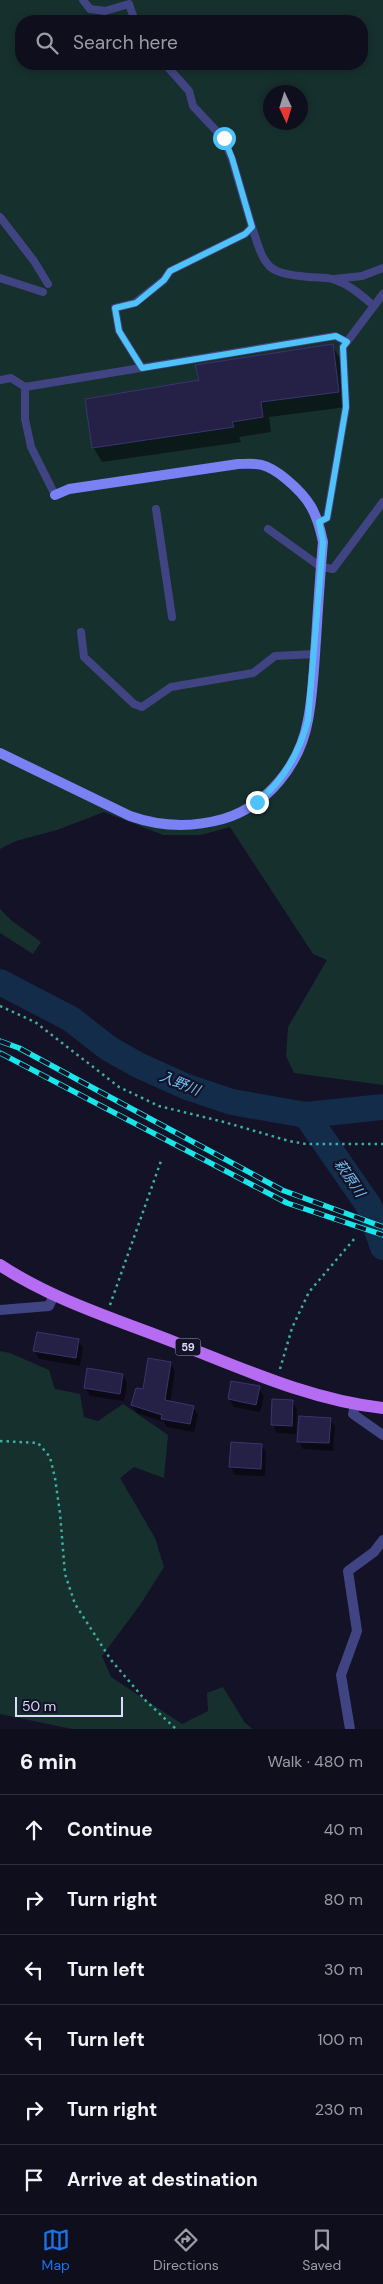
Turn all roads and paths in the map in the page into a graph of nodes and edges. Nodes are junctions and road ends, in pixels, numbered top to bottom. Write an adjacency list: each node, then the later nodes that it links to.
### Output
1 (83, 0): 2 (lane)
2 (133, 15)
3 (170, 70): 5 (lane)
4 (0, 217): 9 (lane)
5 (252, 227): 8 (lane); 14 (lane)
6 (383, 268): 8 (lane)
7 (0, 278): 10 (lane)
8 (332, 279): 12 (lane)
9 (48, 284)
10 (43, 292)
11 (383, 294): 12 (lane)
12 (374, 306): 13 (lane)
13 (347, 342): 14 (lane); 20 (lane)
14 (142, 368): 16 (lane)
15 (0, 380): 16 (lane)
16 (25, 387): 17 (lane)
17 (54, 495): 20 (street)
18 (383, 502): 22 (lane)
19 (156, 509): 23 (lane)
20 (319, 522): 22 (street)
21 (268, 529): 22 (lane)
22 (321, 567): 25 (street)
23 (172, 617)
24 (81, 632): 25 (lane)
25 (315, 654): 26 (street)
26 (0, 753)
27 (0, 1006): 28 (path)
28 (383, 1144)
29 (161, 1161): 34 (path)
30 (355, 1238): 35 (path)
31 (0, 1266): 32 (main road, 59)
32 (54, 1295): 33 (street); 34 (main road, 59)
33 (0, 1310)
34 (106, 1316): 35 (main road, 59)
35 (276, 1380): 36 (main road, 59)
36 (355, 1405): 37 (main road, 59); 38 (street)
37 (383, 1408)
38 (383, 1435)
39 (0, 1441): 41 (path)
40 (383, 1540): 42 (street)
41 (176, 1729)
42 (350, 1729)

